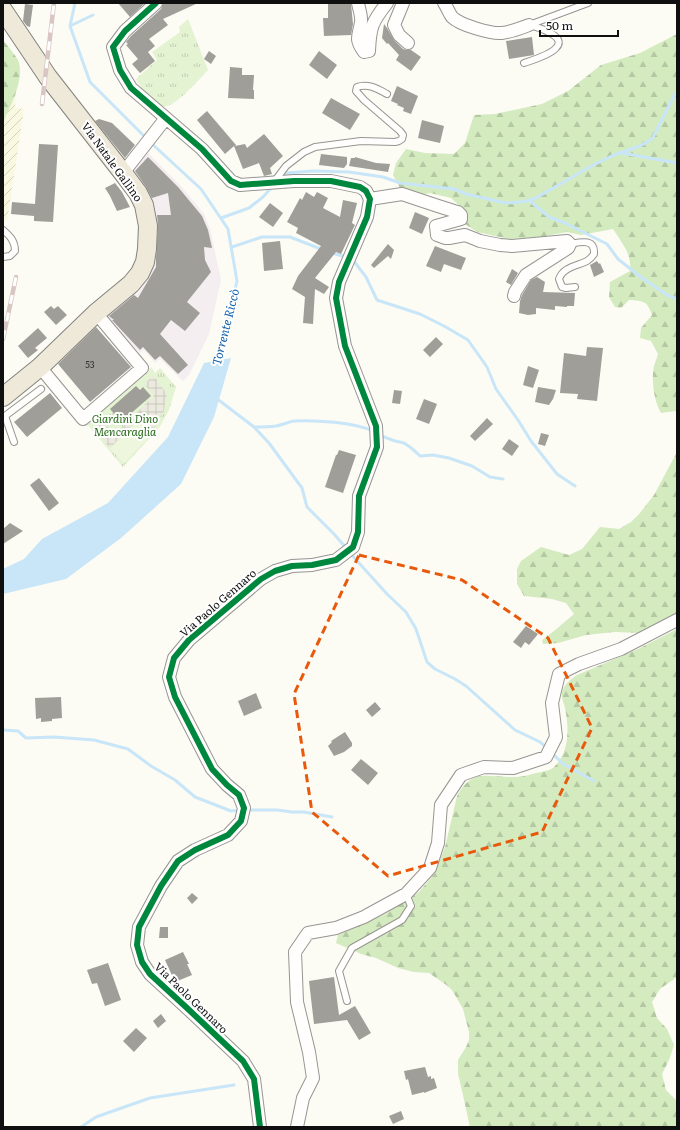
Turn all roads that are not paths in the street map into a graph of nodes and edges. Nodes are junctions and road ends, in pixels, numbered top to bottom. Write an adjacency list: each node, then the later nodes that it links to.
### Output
1 (156, 3): 12 (street)
2 (358, 3): 3 (street)
3 (387, 3)
4 (403, 3): 9 (street)
5 (444, 3): 8 (street)
6 (588, 3): 8 (lane)
7 (6, 11): 13 (main road, Via Natale Gallino)
8 (529, 26): 10 (lane)
9 (408, 43)
10 (524, 63)
11 (387, 94): 14 (lane)
12 (164, 121): 13 (street); 14 (street)
13 (123, 173): 21 (main road, Via Natale Gallino)
14 (273, 183): 15 (street)
15 (370, 199): 17 (street); 29 (street, Via Paolo Gennaro)
16 (3, 230): 18 (lane)
17 (570, 244): 19 (lane); 20 (street)
18 (3, 257)
19 (575, 287)
20 (514, 296)
21 (96, 313): 22 (main road, Via Natale Gallino); 22 (street)
22 (40, 367): 24 (main road, Via Natale Gallino)
23 (41, 389): 24 (lane, Via Natale Gallino)
24 (16, 395): 25 (lane, Via Natale Gallino)
25 (14, 442)
26 (677, 620): 27 (street)
27 (406, 894): 28 (lane); 30 (street)
28 (347, 1001)
29 (260, 1127)
30 (296, 1127)

